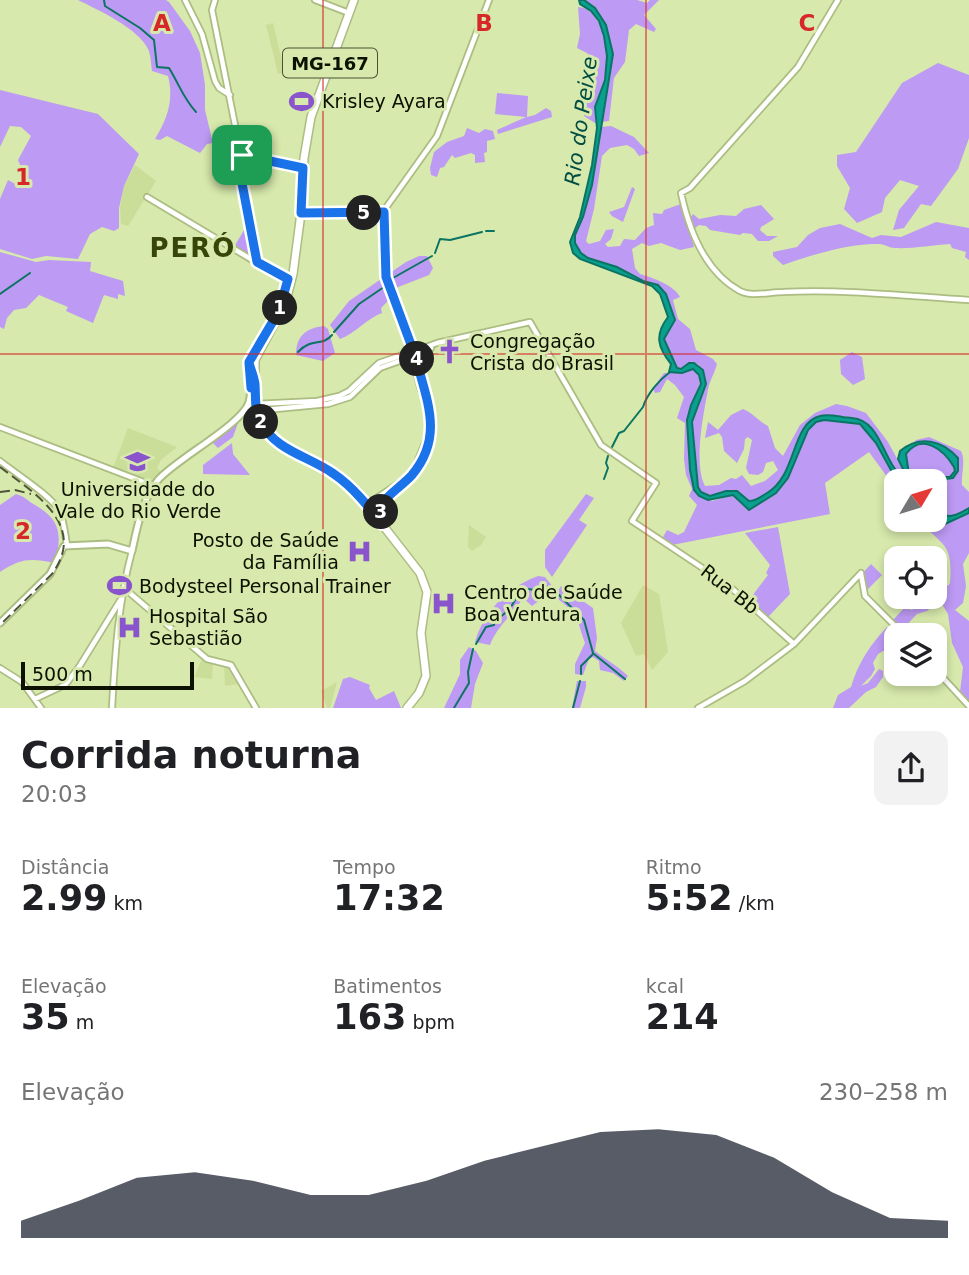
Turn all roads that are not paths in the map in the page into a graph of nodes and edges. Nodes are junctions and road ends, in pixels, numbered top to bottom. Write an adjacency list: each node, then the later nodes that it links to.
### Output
1 (215, 0): 8 (street)
2 (315, 0): 7 (street)
3 (352, 0): 7 (main road, MG-167)
4 (487, 0): 12 (street)
5 (838, 0): 16 (street)
6 (184, 1): 8 (street)
7 (347, 13): 10 (main road, MG-167)
8 (230, 96): 9 (street)
9 (242, 155): 10 (street); 14 (street)
10 (301, 167): 13 (main road, MG-167); 15 (main road, MG-167)
11 (148, 197): 14 (street)
12 (384, 212): 13 (street); 18 (street)
13 (301, 213): 15 (main road, MG-167)
14 (257, 262): 15 (street)
15 (290, 280): 17 (main road, MG-167); 19 (main road, MG-167)
16 (969, 300)
17 (262, 345): 19 (main road); 20 (main road, MG-167)
18 (412, 355): 22 (street); 27 (street); 28 (street); 36 (street, Rua Bb)
19 (250, 367): 20 (main road)
20 (253, 385): 21 (main road, MG-167); 26 (main road)
21 (256, 404): 22 (street); 23 (main road, MG-167)
22 (265, 407): 23 (street)
23 (258, 415): 27 (main road, MG-167)
24 (0, 427): 26 (street)
25 (0, 461): 30 (street)
26 (154, 486): 31 (main road)
27 (372, 505): 28 (street); 28 (street); 29 (main road)
28 (380, 506): 29 (street)
29 (382, 524): 44 (main road)
30 (67, 545): 31 (main road); 34 (main road)
31 (132, 551): 32 (street)
32 (124, 588): 33 (street); 43 (street)
33 (123, 596): 39 (street); 42 (street)
34 (0, 623)
35 (893, 623): 36 (street)
36 (794, 644): 45 (street)
37 (0, 668): 39 (street)
38 (947, 682): 40 (street)
39 (35, 699): 41 (street)
40 (969, 706)
41 (41, 708)
42 (112, 708)
43 (256, 708)
44 (407, 708)
45 (698, 708)

